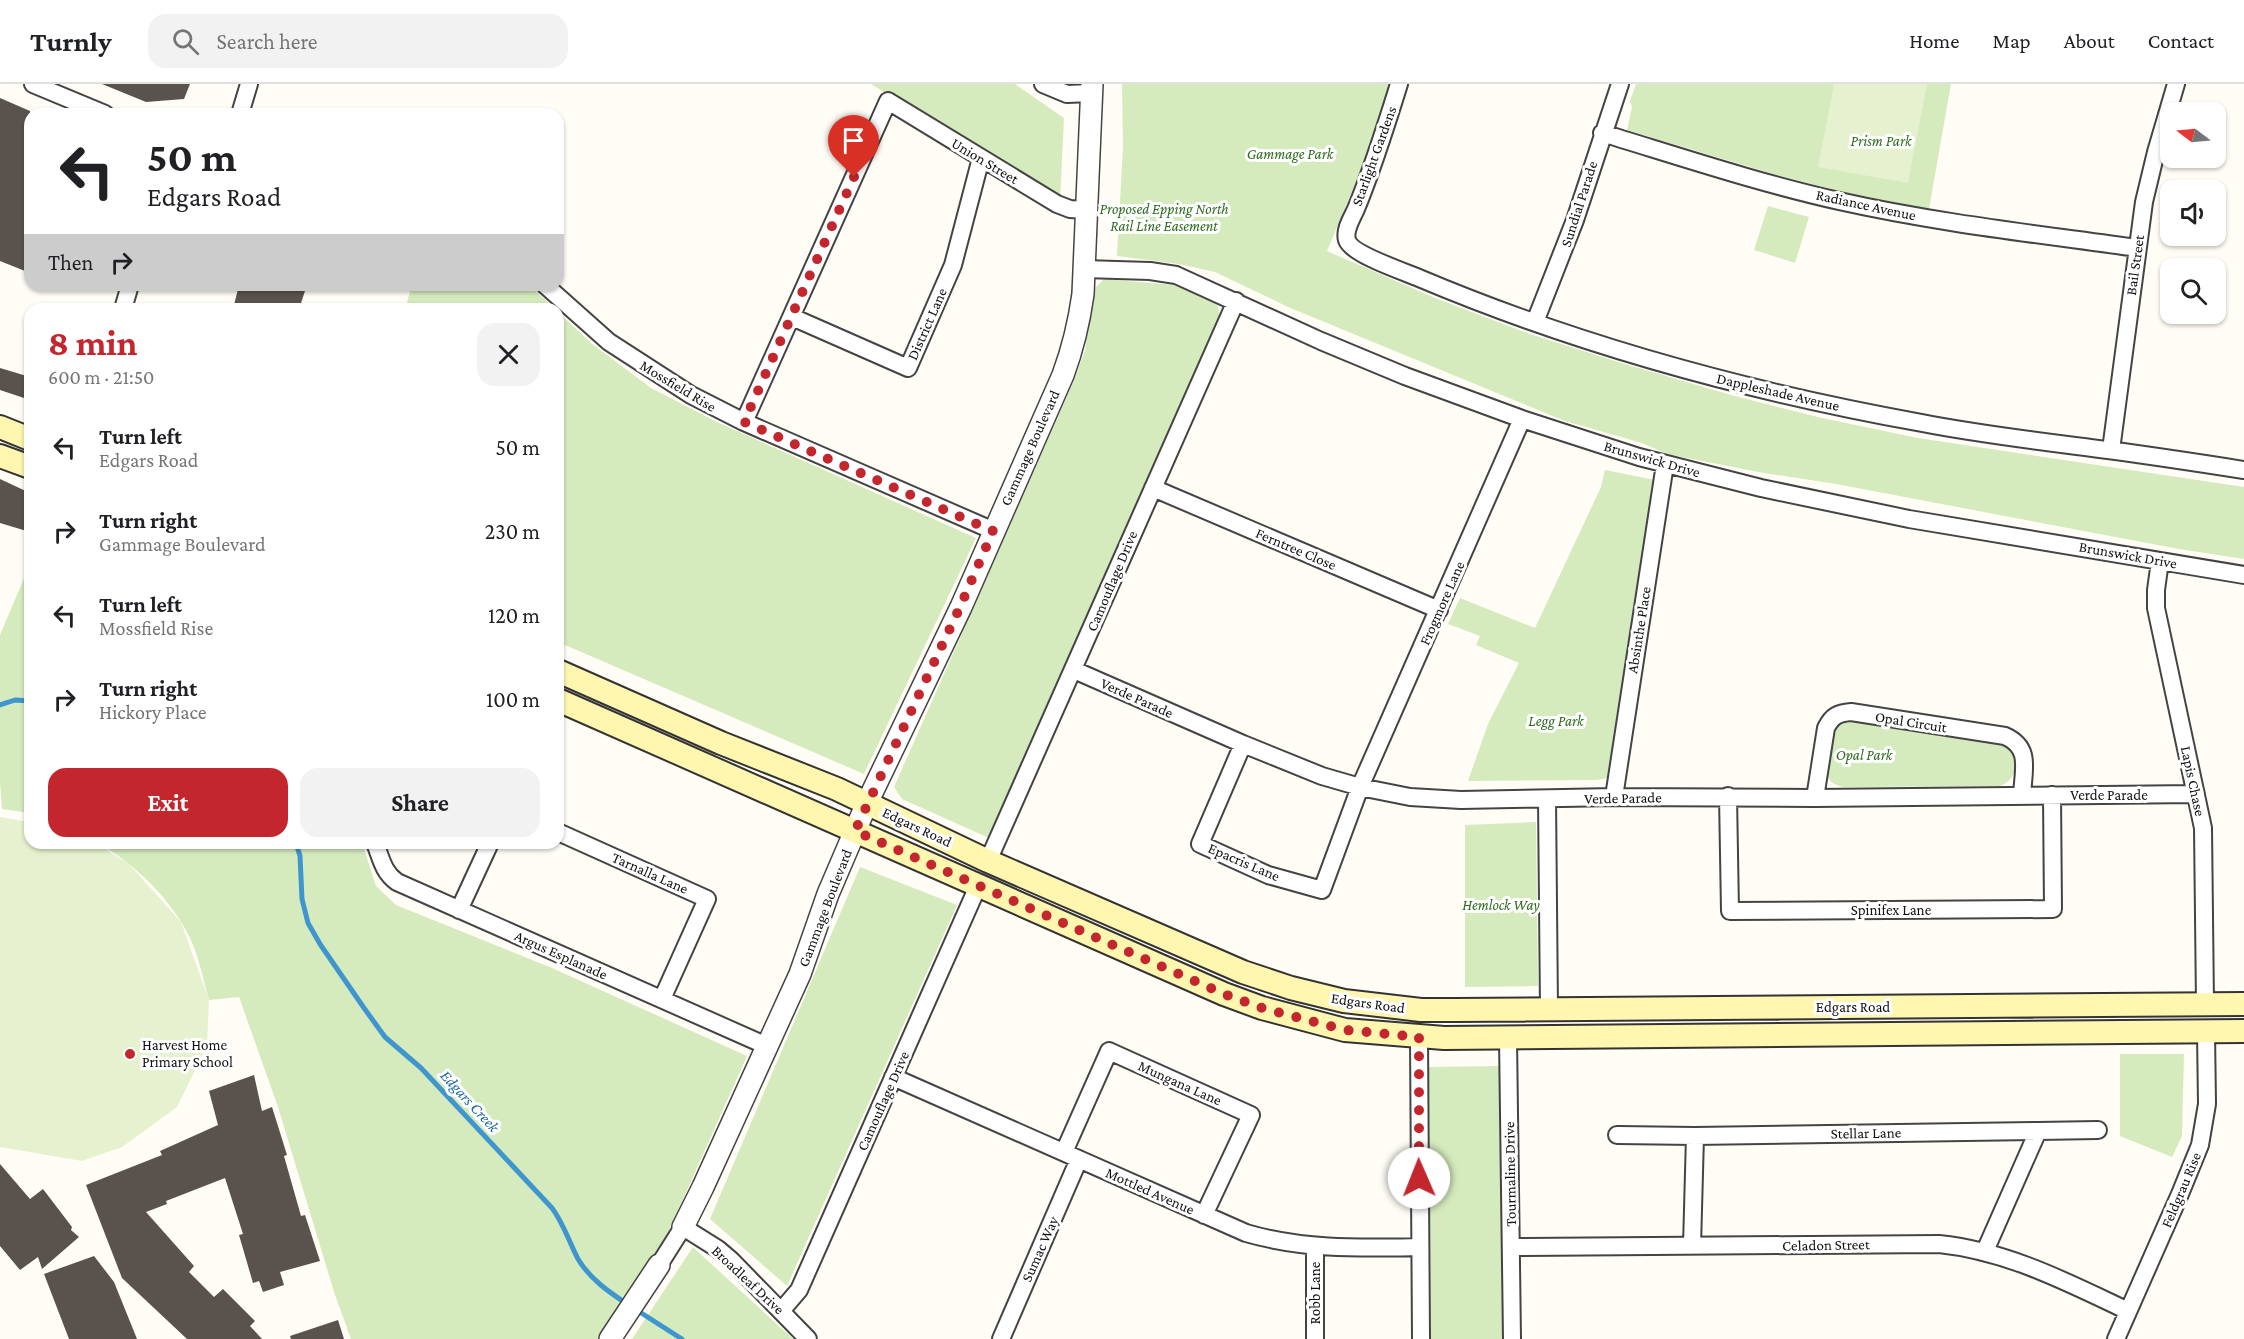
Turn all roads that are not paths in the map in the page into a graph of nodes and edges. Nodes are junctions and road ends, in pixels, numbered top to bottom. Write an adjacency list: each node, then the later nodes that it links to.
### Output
1 (33, 84): 8 (street)
2 (249, 84): 9 (street)
3 (1042, 84): 7 (street)
4 (1399, 84): 13 (street, Starlight Gardens)
5 (1620, 84): 10 (street, Sundial Parade)
6 (2176, 84): 14 (street, Bail Street)
7 (1091, 88): 12 (street, Gammage Boulevard)
8 (91, 108)
9 (242, 108)
10 (1602, 133): 14 (street, Radiance Avenue); 21 (street, Sundial Parade)
11 (981, 158): 12 (street, Union Street); 20 (street, Union Street); 20 (street, District Lane)
12 (1086, 210): 15 (street, Gammage Boulevard)
13 (1348, 228): 21 (street, Dappleshade Avenue)
14 (2137, 248): 26 (street, Bail Street)
15 (1084, 269): 17 (street, Brunswick Drive); 32 (street, Gammage Boulevard)
16 (551, 291): 18 (street, Mossfield Rise)
17 (1236, 301): 22 (street, Brunswick Drive); 31 (street, Camouflage Drive)
18 (564, 303)
19 (564, 303): 23 (street, Mossfield Rise)
20 (792, 317): 23 (street)
21 (1535, 322): 26 (street, Dappleshade Avenue)
22 (1522, 419): 28 (street, Brunswick Drive); 35 (street, Frogmore Lane)
23 (744, 422): 32 (street, Mossfield Rise)
24 (0, 427): 25 (main road)
25 (24, 437)
26 (2111, 450): 30 (street, Dappleshade Avenue)
27 (0, 456): 29 (main road)
28 (1665, 464): 33 (street, Brunswick Drive); 45 (street, Absinthe Place)
29 (24, 465)
30 (2244, 470)
31 (1153, 488): 35 (street, Ferntree Close); 36 (street, Camouflage Drive)
32 (993, 531): 48 (street, Gammage Boulevard)
33 (2160, 561): 34 (street, Brunswick Drive); 41 (street, Lapis Chase)
34 (2244, 575)
35 (1439, 610): 40 (street, Frogmore Lane)
36 (1074, 670): 39 (street, Verde Parade); 53 (street, Camouflage Drive)
37 (564, 674): 48 (main road, Edgars Road)
38 (564, 703): 49 (main road, Edgars Road)
39 (1243, 744): 40 (street, Verde Parade); 40 (street, Epacris Lane)
40 (1360, 787): 47 (street, Verde Parade)
41 (2196, 794): 42 (street, Verde Parade); 57 (street, Lapis Chase)
42 (2052, 795): 43 (street, Spinifex Lane); 44 (street, Verde Parade)
43 (1728, 796): 45 (street, Verde Parade); 46 (street, Verde Parade)
44 (2022, 796): 46 (street, Verde Parade); 46 (street, Opal Circuit)
45 (1614, 797): 47 (street, Verde Parade)
46 (1815, 798)
47 (1547, 799): 59 (street)
48 (867, 803): 49 (street, Gammage Boulevard); 53 (main road, Edgars Road)
49 (855, 831): 54 (main road, Edgars Road); 66 (street, Gammage Boulevard)
50 (564, 835): 56 (street, Tarnalla Lane)
51 (377, 849): 55 (street, Argus Esplanade)
52 (487, 849): 55 (street)
53 (988, 861): 60 (main road, Edgars Road)
54 (978, 886): 63 (main road, Edgars Road); 67 (street, Camouflage Drive)
55 (459, 910): 56 (street, Argus Esplanade)
56 (662, 999): 66 (street, Argus Esplanade)
57 (2205, 1004): 58 (main road, Edgars Road); 59 (main road, Edgars Road); 62 (main road)
58 (2244, 1004)
59 (1549, 1009): 60 (main road, Edgars Road); 64 (street)
60 (1507, 1010): 65 (street, Tourmaline Drive)
61 (2244, 1031): 62 (main road, Edgars Road)
62 (2206, 1032): 64 (main road, Edgars Road); 83 (street, Feldgrau Rise)
63 (1419, 1037): 65 (main road, Edgars Road); 78 (street)
64 (1550, 1037): 65 (main road, Edgars Road)
65 (1508, 1038): 79 (street, Tourmaline Drive)
66 (767, 1046): 75 (street, Gammage Boulevard)
67 (893, 1077): 72 (street, Mottled Avenue); 82 (street, Camouflage Drive)
68 (2098, 1130): 69 (street, Stellar Lane)
69 (2038, 1131): 71 (street, Stellar Lane); 80 (street)
70 (1617, 1136): 71 (street, Stellar Lane)
71 (1695, 1136): 76 (street)
72 (1064, 1152): 73 (street, Mottled Avenue); 74 (street, Mungana Lane)
73 (1080, 1159): 74 (street, Mottled Avenue); 86 (street, Sumac Way)
74 (1204, 1215): 77 (street, Mottled Avenue)
75 (683, 1227): 81 (street, Gammage Boulevard); 82 (street, Broadleaf Drive)
76 (1692, 1246): 79 (street, Celadon Street); 80 (street, Celadon Street)
77 (1315, 1247): 78 (street, Mottled Avenue); 87 (street, Robb Lane)
78 (1420, 1247): 88 (street)
79 (1511, 1247): 89 (street, Tourmaline Drive)
80 (1985, 1251): 83 (street, Celadon Street)
81 (659, 1264): 84 (street, Gammage Boulevard)
82 (781, 1311): 85 (street, Broadleaf Drive)
83 (2128, 1311): 90 (street, Feldgrau Rise)
84 (610, 1339)
85 (808, 1339)
86 (1000, 1339)
87 (1315, 1339)
88 (1421, 1339)
89 (1512, 1339)
90 (2116, 1339)

